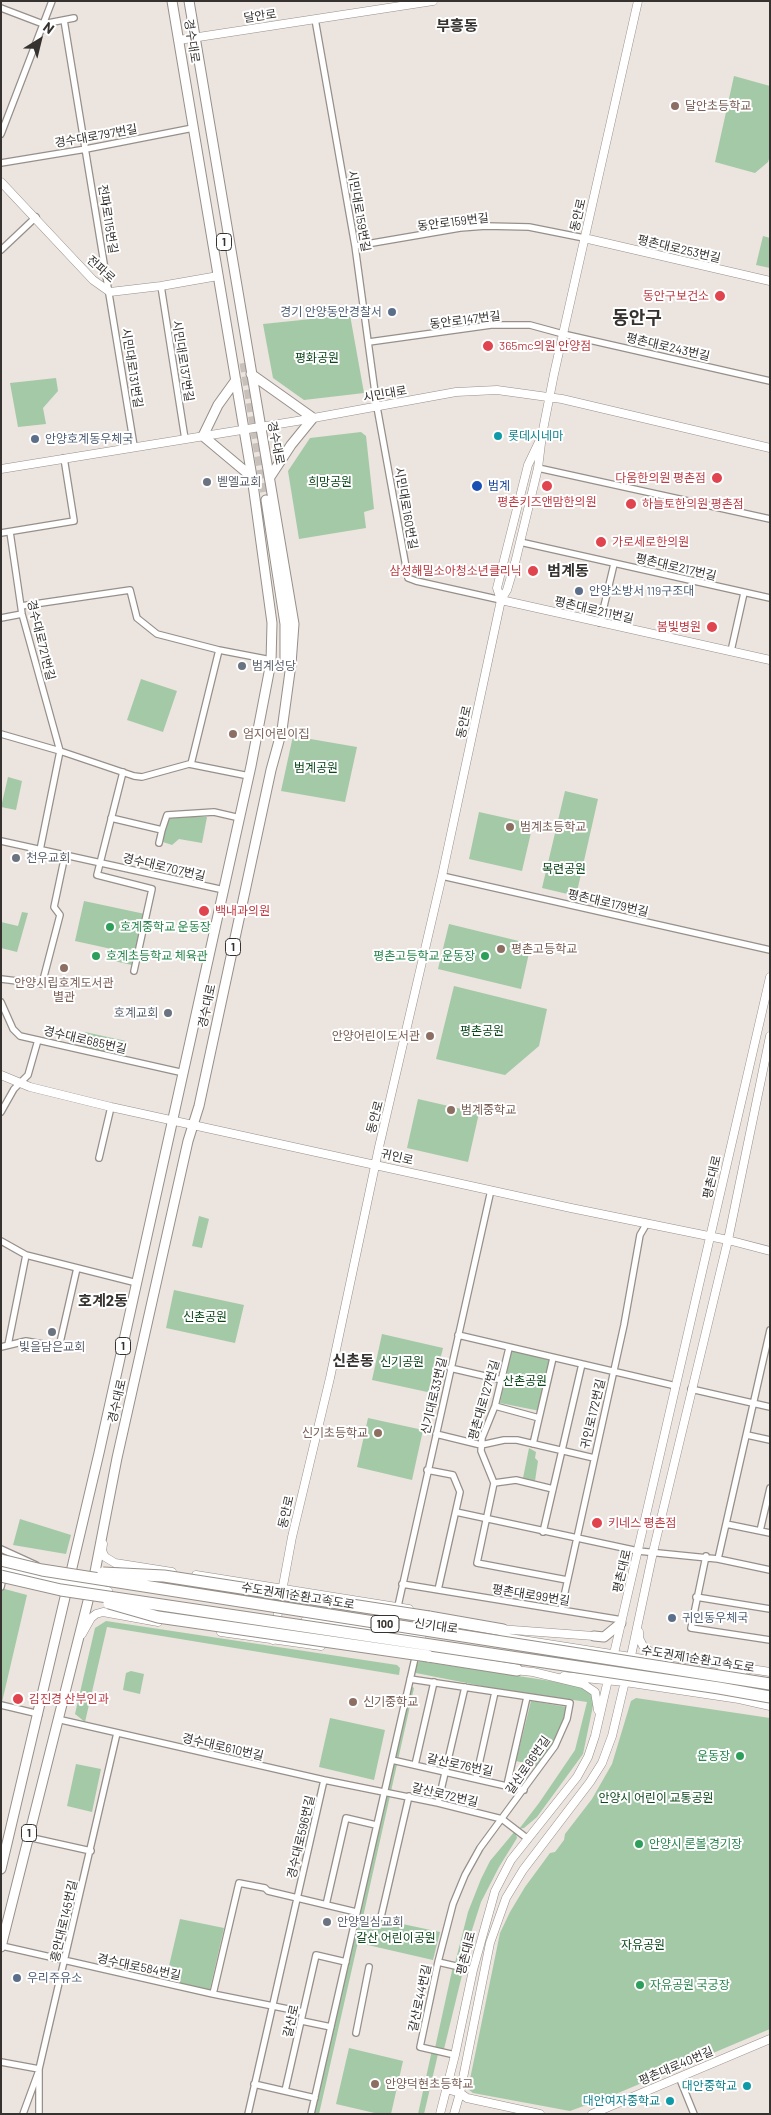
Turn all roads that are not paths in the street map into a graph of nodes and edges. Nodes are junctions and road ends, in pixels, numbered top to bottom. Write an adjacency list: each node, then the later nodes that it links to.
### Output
1 (52, 1): 10 (street)
2 (172, 1): 12 (main road, 경수대로 / 1)
3 (189, 1): 11 (main road, 경수대로 / 1)
4 (432, 1): 8 (street, 달안로)
5 (638, 1): 21 (street, 동안로)
6 (1, 8): 10 (street)
7 (74, 18): 9 (street)
8 (315, 19): 11 (street, 달안로); 22 (street, 시민대로159번길)
9 (64, 20): 10 (street); 17 (street, 전파로115번길)
10 (43, 24): 15 (street)
11 (194, 37): 12 (street, 달안로); 13 (main road, 경수대로 / 1)
12 (179, 40): 14 (main road, 경수대로 / 1)
13 (208, 121): 16 (main road, 경수대로 / 1); 30 (main road, 경수대로)
14 (193, 128): 16 (main road, 경수대로 / 1); 17 (street, 경수대로797번길)
15 (1, 134)
16 (196, 145): 24 (main road, 경수대로)
17 (86, 149): 18 (street, 경수대로797번길); 27 (street, 전파로115번길)
18 (1, 163)
19 (1, 182): 20 (street, 전파로)
20 (36, 217): 23 (street); 27 (street, 전파로)
21 (584, 238): 22 (street, 동안로159번길); 25 (street, 평촌대로253번길); 28 (street, 동안로)
22 (355, 246): 29 (street, 시민대로159번길)
23 (1, 250)
24 (218, 276): 26 (street, 전파로); 31 (main road, 경수대로)
25 (770, 281)
26 (161, 286): 27 (street, 전파로); 40 (street, 시민대로137번길)
27 (110, 292): 41 (street, 시민대로131번길)
28 (562, 334): 29 (street, 동안로147번길); 32 (street, 평촌대로243번길); 33 (street, 동안로)
29 (370, 342): 34 (street, 시민대로159번길)
30 (251, 374): 35 (main road); 36 (main road, 경수대로)
31 (236, 380): 37 (main road, 경수대로); 39 (main road)
32 (770, 381)
33 (550, 396): 34 (street, 시민대로); 38 (street, 동안로); 42 (street, 시민대로)
34 (377, 407): 35 (street, 시민대로); 55 (street, 시민대로160번길)
35 (313, 418): 36 (street, 시민대로); 47 (main road)
36 (260, 426): 37 (street, 시민대로); 47 (main road, 경수대로)
37 (244, 429): 39 (street, 시민대로); 46 (main road, 경수대로)
38 (542, 435): 44 (street, 동안로); 55 (street, 동안로)
39 (203, 436): 40 (street, 시민대로); 46 (main road)
40 (185, 439): 41 (street, 시민대로)
41 (134, 446): 43 (street, 시민대로)
42 (770, 448)
43 (64, 458): 45 (street, 시민대로); 49 (street)
44 (538, 468): 48 (street); 51 (street, 동안로)
45 (1, 469)
46 (252, 477): 62 (main road, 경수대로)
47 (270, 477): 68 (main road, 경수대로)
48 (770, 519)
49 (10, 532): 50 (street); 56 (street, 경수대로721번길)
50 (1, 533)
51 (520, 542): 52 (street, 평촌대로217번길); 55 (street, 동안로)
52 (614, 564): 53 (street, 평촌대로217번길); 59 (street)
53 (744, 593): 54 (street, 평촌대로217번길); 61 (street)
54 (770, 598)
55 (501, 600): 59 (street, 평촌대로211번길); 79 (street, 동안로)
56 (21, 606): 57 (street, 경수대로721번길); 60 (street)
57 (22, 614): 58 (street); 65 (street, 경수대로721번길)
58 (1, 618)
59 (600, 622): 61 (street, 평촌대로211번길)
60 (219, 650): 62 (street); 66 (street)
61 (731, 651): 63 (street, 평촌대로211번길)
62 (271, 660): 67 (main road, 경수대로)
63 (770, 660)
64 (1, 734): 65 (street)
65 (60, 751): 69 (street); 76 (street)
66 (191, 764): 69 (street); 70 (street)
67 (251, 766): 68 (main road, 경수대로 / 1); 70 (main road, 경수대로 / 1)
68 (270, 770): 94 (main road, 경수대로 / 1)
69 (123, 772): 71 (street)
70 (249, 776): 72 (main road, 경수대로 / 1)
71 (111, 818): 73 (street); 78 (street)
72 (240, 818): 73 (street); 80 (main road, 경수대로 / 1)
73 (162, 830): 75 (street)
74 (1, 841): 76 (street, 경수대로707번길)
75 (159, 843)
76 (40, 850): 77 (street, 경수대로707번길)
77 (65, 855): 78 (street, 경수대로707번길); 84 (street)
78 (100, 862): 80 (street, 경수대로707번길); 82 (street)
79 (442, 876): 81 (street, 평촌대로179번길); 96 (street, 동안로)
80 (224, 890): 88 (main road, 경수대로 / 1)
81 (770, 950)
82 (134, 970)
83 (770, 977): 99 (street, 평촌대로)
84 (1, 979)
85 (1, 1002): 87 (street, 경수대로685번길)
86 (770, 1036): 100 (street, 평촌대로)
87 (38, 1040): 88 (street, 경수대로685번길); 90 (street)
88 (184, 1073): 93 (main road, 경수대로 / 1)
89 (1, 1075): 90 (street, 귀인로)
90 (19, 1084): 91 (street, 귀인로); 92 (street)
91 (111, 1107): 93 (street, 귀인로); 95 (street)
92 (1, 1112)
93 (173, 1120): 94 (street, 귀인로); 105 (main road, 경수대로 / 1)
94 (193, 1124): 96 (street, 귀인로); 139 (main road, 경수대로 / 1)
95 (99, 1158)
96 (375, 1164): 97 (street, 귀인로); 161 (street, 동안로)
97 (491, 1190): 98 (street, 귀인로); 109 (street, 신기대로33번길)
98 (647, 1223): 99 (street, 귀인로); 116 (street, 귀인로172번길)
99 (710, 1236): 100 (street, 귀인로); 106 (street, 평촌대로)
100 (728, 1240): 102 (street, 귀인로); 107 (street, 평촌대로)
101 (1, 1241): 103 (street)
102 (770, 1251)
103 (26, 1255): 104 (street); 110 (street)
104 (77, 1268): 105 (street); 110 (street)
105 (137, 1283): 154 (main road, 경수대로 / 1)
106 (697, 1296): 107 (street); 118 (street, 평촌대로)
107 (713, 1298): 119 (street, 평촌대로)
108 (770, 1330): 120 (street)
109 (458, 1335): 112 (street); 115 (street, 신기대로33번길)
110 (8, 1345): 111 (street)
111 (1, 1347)
112 (509, 1348): 113 (street, 평촌대로127번길); 117 (street, 평촌대로127번길)
113 (554, 1358): 114 (street, 평촌대로127번길); 123 (street)
114 (582, 1364): 116 (street, 평촌대로127번길); 129 (street)
115 (450, 1368): 117 (street); 124 (street, 신기대로33번길)
116 (613, 1371): 118 (street, 평촌대로127번길); 130 (street, 귀인로172번길)
117 (502, 1380): 121 (street, 평촌대로127번길)
118 (676, 1386): 133 (street, 평촌대로)
119 (691, 1389): 120 (street); 136 (street, 평촌대로)
120 (754, 1403): 122 (street); 125 (street)
121 (495, 1406): 123 (street); 128 (street, 평촌대로127번길)
122 (770, 1407)
123 (539, 1418): 127 (street)
124 (436, 1434): 128 (street); 131 (street, 신기대로33번길)
125 (747, 1435): 126 (street); 140 (street)
126 (770, 1440)
127 (533, 1444): 128 (street); 129 (street)
128 (482, 1445): 132 (street, 평촌대로127번길)
129 (562, 1451): 130 (street); 135 (street)
130 (594, 1458): 144 (street, 귀인로172번길)
131 (427, 1470): 137 (street); 157 (street, 신기대로33번길)
132 (494, 1483): 135 (street); 138 (street)
133 (652, 1486): 136 (street); 146 (street, 평촌대로)
134 (770, 1488): 141 (street)
135 (553, 1489): 142 (street)
136 (668, 1490): 147 (street, 평촌대로)
137 (456, 1512): 138 (street); 162 (street)
138 (485, 1518): 142 (street); 156 (street)
139 (105, 1519): 155 (main road, 경수대로 / 1); 161 (street)
140 (726, 1524): 141 (street); 149 (street)
141 (760, 1531): 143 (street)
142 (543, 1532): 144 (street)
143 (770, 1533)
144 (577, 1539): 146 (street); 156 (street, 귀인로172번길)
145 (1, 1549): 153 (street)
146 (638, 1551): 147 (street); 171 (street, 평촌대로)
147 (653, 1552): 148 (street); 172 (street, 평촌대로)
148 (706, 1556): 149 (street); 163 (street)
149 (718, 1559): 151 (street)
150 (2, 1568): 152 (street); 153 (highway, 수도권제1순환고속도로 / 100, bridge); 158 (street); 159 (highway, 수도권제1순환고속도로 / 100, bridge)
151 (770, 1570)
152 (22, 1572): 153 (street, 신기대로); 159 (street, 신기대로)
153 (45, 1572): 154 (street, 신기대로); 173 (highway, bridge); 195 (highway, 수도권제1순환고속도로 / 100, bridge)
154 (72, 1573): 155 (street, 신기대로); 159 (main road, 경수대로 / 1)
155 (94, 1577): 160 (main road, 경수대로 / 1); 164 (street, 신기대로)
156 (567, 1580): 168 (street, 귀인로172번길)
157 (402, 1584): 162 (street, 평촌대로99번길); 166 (street, 신기대로33번길)
158 (1, 1587)
159 (65, 1587): 160 (street, 신기대로); 184 (highway, bridge); 201 (highway, 수도권제1순환고속도로 / 100, bridge); 204 (main road, 경수대로 / 1)
160 (91, 1588): 165 (street, 신기대로); 174 (main road, 경수대로 / 1)
161 (282, 1588): 164 (street, 동안로); 166 (street)
162 (438, 1590): 168 (street, 평촌대로99번길)
163 (696, 1597): 167 (street); 177 (street)
164 (279, 1604): 169 (street, 동안로); 178 (street, 신기대로)
165 (192, 1605): 169 (street, 신기대로); 170 (street)
166 (398, 1606): 173 (street)
167 (770, 1609)
168 (561, 1610): 171 (street, 평촌대로99번길)
169 (278, 1617): 176 (street, 동안로); 182 (street, 신기대로)
170 (147, 1620): 174 (street); 176 (street)
171 (621, 1621): 175 (main road); 179 (street, 평촌대로)
172 (639, 1622): 180 (street, 평촌대로); 185 (street)
173 (503, 1630): 175 (street); 178 (street)
174 (80, 1636): 205 (main road, 경수대로 / 1)
175 (594, 1636)
176 (273, 1640): 181 (street)
177 (770, 1640)
178 (599, 1650): 179 (street, 신기대로)
179 (614, 1653): 180 (street, 신기대로); 182 (street, 평촌대로)
180 (631, 1656): 183 (street, 평촌대로); 189 (street, 신기대로)
181 (415, 1658): 184 (street); 191 (street)
182 (612, 1663): 183 (street, 신기대로); 192 (street, 평촌대로)
183 (629, 1666): 188 (street, 신기대로); 194 (street, 평촌대로)
184 (517, 1670): 186 (street)
185 (760, 1670): 187 (street); 189 (street)
186 (533, 1672): 192 (street); 206 (street)
187 (770, 1672)
188 (694, 1676): 189 (street, 신기대로); 197 (street)
189 (720, 1676): 190 (street, 신기대로); 198 (street, 신기대로); 201 (street)
190 (770, 1678)
191 (410, 1679): 193 (street, 갈산로86번길); 208 (street)
192 (608, 1680): 194 (street); 206 (street, 평촌대로)
193 (434, 1682): 196 (street, 갈산로86번길); 209 (street)
194 (625, 1682): 197 (street); 248 (street, 평촌대로)
195 (770, 1684)
196 (465, 1687): 199 (street, 갈산로86번길); 210 (street)
197 (661, 1688): 203 (street)
198 (770, 1688)
199 (495, 1692): 200 (street, 갈산로86번길); 211 (street)
200 (527, 1697): 213 (street, 갈산로86번길); 214 (street, 갈산로86번길)
201 (770, 1697)
202 (1, 1705): 204 (street)
203 (770, 1706)
204 (39, 1714): 223 (main road, 경수대로 / 1)
205 (58, 1719): 207 (street, 경수대로610번길); 220 (main road, 경수대로 / 1)
206 (598, 1722): 221 (street, 평촌대로)
207 (118, 1733): 212 (street, 경수대로610번길); 222 (street, 흥안대로145번길)
208 (392, 1760): 209 (street, 갈산로76번길); 215 (street)
209 (415, 1765): 210 (street, 갈산로76번길)
210 (445, 1772): 211 (street, 갈산로76번길); 217 (street)
211 (476, 1778): 213 (street, 갈산로76번길)
212 (324, 1780): 215 (street, 경수대로610번길); 224 (street, 경수대로596번길)
213 (507, 1785): 214 (street, 갈산로76번길)
214 (524, 1790): 218 (street, 갈산로86번길)
215 (384, 1792): 216 (street, 갈산로72번길); 219 (street)
216 (409, 1796): 217 (street, 갈산로72번길); 227 (street)
217 (438, 1803): 218 (street, 갈산로72번길)
218 (502, 1819): 221 (street); 231 (street, 갈산로44번길)
219 (376, 1826): 225 (street); 226 (street)
220 (28, 1837): 222 (street); 228 (main road, 경수대로 / 1)
221 (528, 1839): 233 (street, 평촌대로)
222 (90, 1850): 229 (street, 흥안대로145번길)
223 (1, 1869)
224 (297, 1898): 225 (street, 경수대로596번길); 234 (street, 경수대로596번길); 235 (street, 경수대로596번길)
225 (326, 1905): 226 (street, 경수대로596번길)
226 (356, 1912): 230 (street)
227 (381, 1917)
228 (1, 1947): 229 (street, 경수대로584번길)
229 (64, 1961): 234 (street, 경수대로584번길); 243 (street, 흥안대로145번길)
230 (346, 1962): 236 (street, 갈산로); 238 (street)
231 (438, 1962): 233 (street); 241 (street, 갈산로44번길)
232 (369, 1967): 239 (street)
233 (473, 1970): 241 (street, 평촌대로)
234 (213, 1994): 235 (street, 경수대로584번길)
235 (273, 2006): 236 (street, 경수대로584번길); 245 (street, 경수대로596번길)
236 (303, 2012): 237 (street, 갈산로)
237 (302, 2021): 238 (street); 247 (street, 갈산로)
238 (331, 2027): 249 (street)
239 (356, 2033)
240 (770, 2039): 244 (street, 평촌대로40번길)
241 (455, 2056): 246 (street, 평촌대로)
242 (1, 2062): 243 (street)
243 (39, 2069): 250 (street); 251 (street, 흥안대로145번길)
244 (679, 2077): 257 (street, 평촌대로40번길); 258 (street)
245 (254, 2084): 247 (street); 252 (street, 경수대로596번길)
246 (447, 2089): 248 (street); 254 (street, 평촌대로)
247 (285, 2091): 249 (street)
248 (460, 2093): 255 (street, 평촌대로); 256 (street)
249 (315, 2098): 253 (street)
250 (23, 2114)
251 (39, 2114)
252 (248, 2114)
253 (311, 2114)
254 (440, 2114)
255 (454, 2114)
256 (540, 2114)
257 (592, 2114)
258 (694, 2114)

